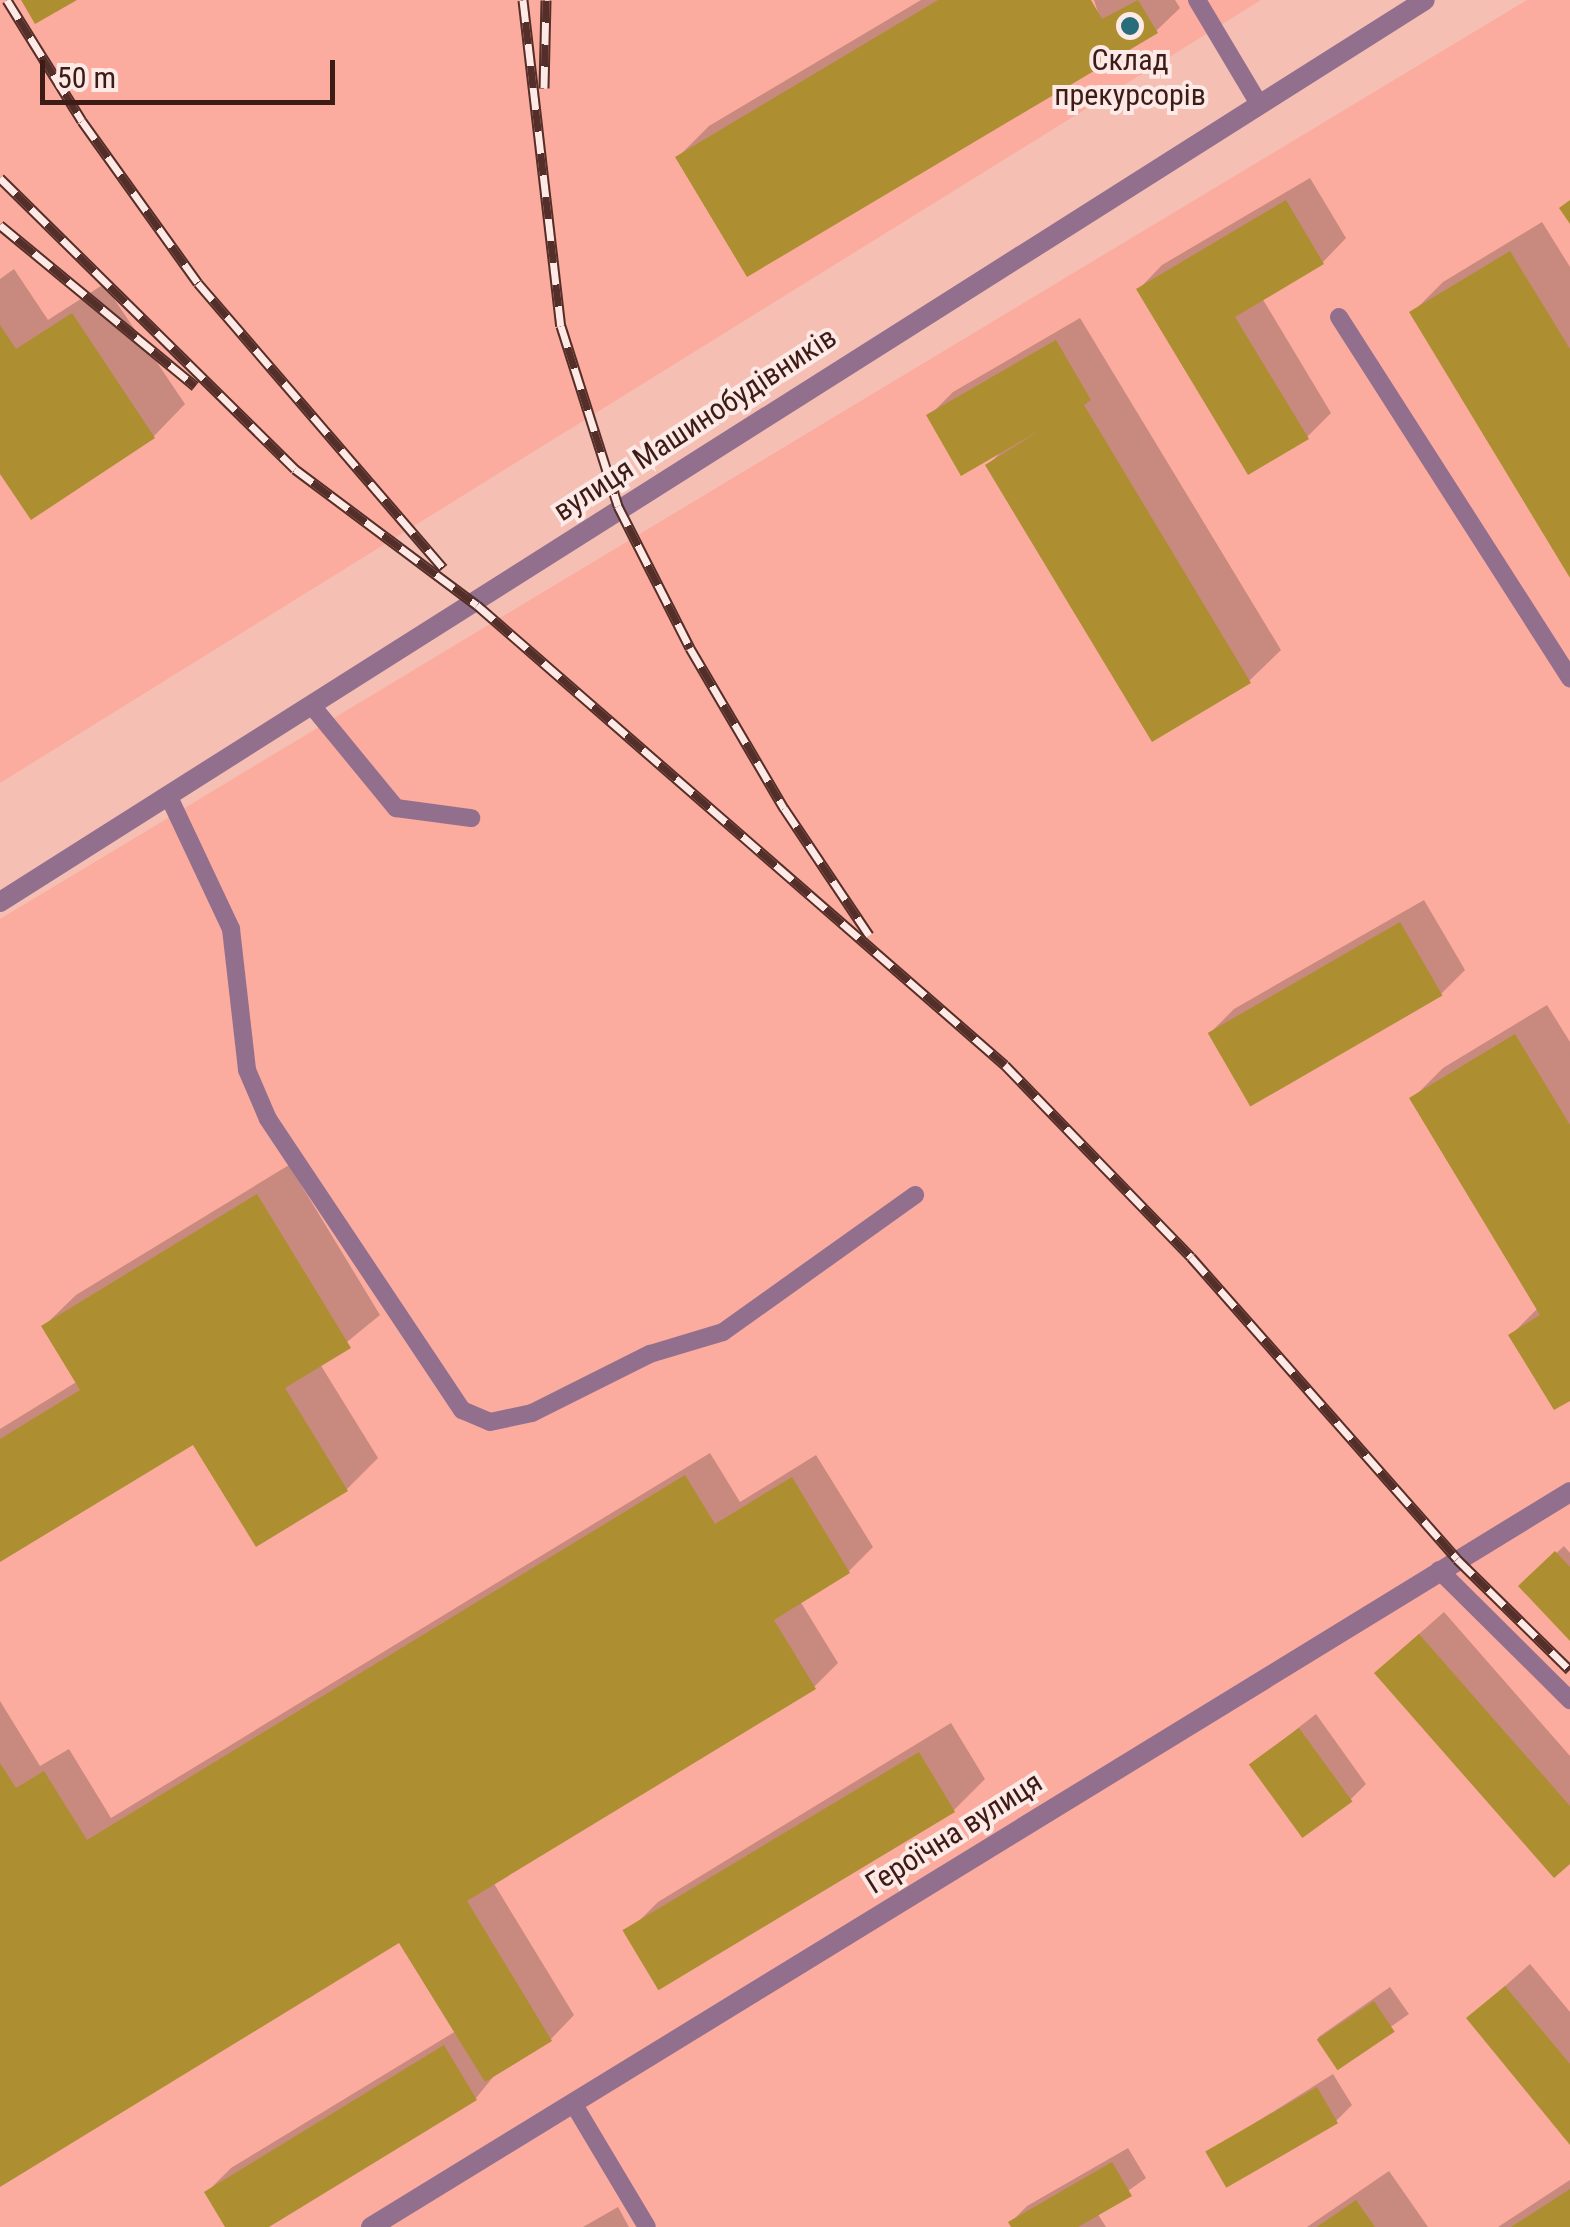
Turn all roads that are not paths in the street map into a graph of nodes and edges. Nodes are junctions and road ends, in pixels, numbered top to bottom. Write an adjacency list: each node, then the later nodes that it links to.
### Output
1 (1196, 0): 3 (lane)
2 (1425, 0): 3 (street, вулиця Машинобудівників)
3 (1260, 104): 6 (street, вулиця Машинобудівників)
4 (1338, 316): 5 (lane)
5 (1570, 678)
6 (313, 707): 7 (street, вулиця Машинобудівників); 8 (lane)
7 (168, 797): 9 (street, вулиця Машинобудівників); 10 (lane)
8 (471, 818)
9 (0, 902)
10 (915, 1195)
11 (1570, 1492): 12 (street, Героїчна вулиця)
12 (1439, 1570): 13 (lane); 14 (street, Героїчна вулиця)
13 (1570, 1700)
14 (573, 2103): 15 (street, Героїчна вулиця); 16 (lane)
15 (371, 2227)
16 (647, 2227)

